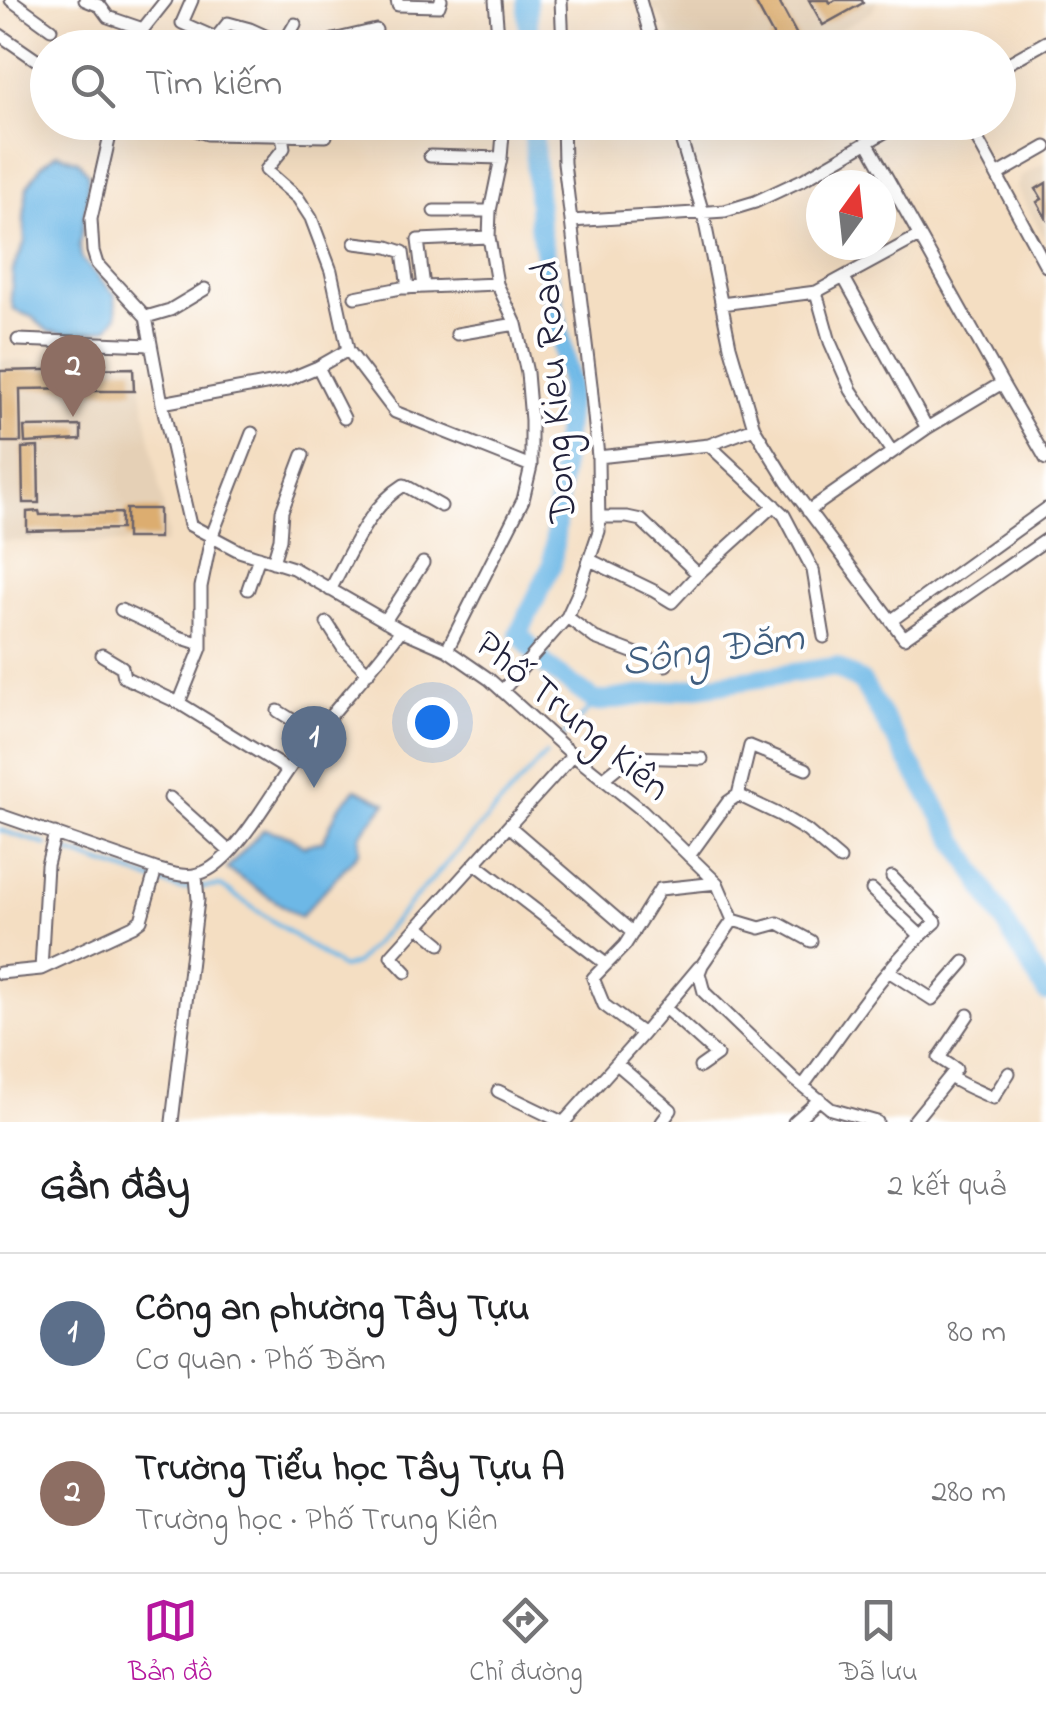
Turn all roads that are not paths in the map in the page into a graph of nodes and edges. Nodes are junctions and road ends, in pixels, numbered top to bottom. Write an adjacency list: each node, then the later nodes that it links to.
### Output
1 (12, 0): 12 (street)
2 (86, 0): 10 (street)
3 (166, 0): 13 (street)
4 (192, 0): 14 (street)
5 (397, 0): 6 (street)
6 (441, 0)
7 (495, 0): 18 (street)
8 (561, 0): 19 (street)
9 (640, 0): 20 (street)
10 (103, 3): 13 (street)
11 (295, 24): 17 (street)
12 (52, 29)
13 (142, 29)
14 (198, 30)
15 (222, 30): 16 (street)
16 (252, 30)
17 (291, 30)
18 (498, 30)
19 (562, 30)
20 (649, 30)
21 (0, 36): 23 (street)
22 (1046, 42): 24 (street)
23 (30, 56)
24 (1016, 59)
25 (109, 140): 53 (street)
26 (283, 140): 58 (street)
27 (502, 140): 35 (street)
28 (564, 140): 40 (street, Dong Kieu Road)
29 (681, 140): 39 (street)
30 (870, 140): 32 (street)
31 (978, 140): 36 (street)
32 (867, 142): 39 (street); 41 (street)
33 (1046, 148): 36 (street)
34 (430, 156): 35 (street)
35 (501, 158): 38 (street)
36 (996, 175): 44 (street)
37 (434, 212): 38 (street)
38 (490, 212): 42 (street)
39 (702, 213): 40 (street); 52 (street)
40 (571, 221): 69 (street, Dong Kieu Road)
41 (919, 236): 45 (street); 60 (street)
42 (489, 237): 46 (street); 47 (street)
43 (354, 243): 48 (street)
44 (1046, 266)
45 (844, 278): 50 (street); 64 (street)
46 (497, 284): 47 (street); 54 (street)
47 (424, 287): 48 (street)
48 (408, 288): 51 (street)
49 (204, 289): 53 (street)
50 (816, 292): 52 (street); 67 (street)
51 (355, 298)
52 (720, 304): 63 (street)
53 (146, 317): 57 (street)
54 (516, 324): 55 (street); 71 (street)
55 (457, 334)
56 (18, 340): 57 (street)
57 (151, 345): 61 (street)
58 (348, 350): 59 (street); 71 (street)
59 (318, 367): 61 (street); 62 (street)
60 (1002, 383): 64 (street); 70 (street)
61 (162, 403): 77 (street)
62 (344, 418)
63 (754, 428): 66 (street); 75 (street)
64 (928, 428): 67 (street)
65 (252, 433): 77 (street)
66 (709, 446): 69 (street); 72 (street)
67 (892, 452): 75 (street)
68 (303, 456): 81 (street)
69 (598, 457): 76 (street, Dong Kieu Road)
70 (1046, 459)
71 (531, 466): 94 (street)
72 (774, 505): 83 (street); 92 (street)
73 (441, 506): 85 (street)
74 (1046, 509): 88 (street)
75 (808, 511): 88 (street)
76 (600, 517): 80 (street, Dong Kieu Road); 83 (street)
77 (211, 538): 79 (street, Phố Trung Kiên); 93 (street)
78 (1046, 540): 88 (street)
79 (259, 557): 81 (street, Phố Trung Kiên); 84 (street)
80 (590, 560): 83 (street); 87 (street, Dong Kieu Road)
81 (273, 562): 85 (street, Phố Trung Kiên)
82 (423, 564): 89 (street)
83 (698, 574)
84 (248, 590)
85 (330, 590): 89 (street, Phố Trung Kiên)
86 (121, 610): 93 (street)
87 (567, 617): 96 (street); 98 (street, Dong Kieu Road)
88 (892, 620)
89 (385, 621): 91 (street, Phố Trung Kiên)
90 (327, 623): 97 (street)
91 (401, 630): 94 (street, Phố Trung Kiên); 97 (street)
92 (824, 637)
93 (201, 644): 99 (street)
94 (446, 650): 98 (street, Phố Trung Kiên)
95 (102, 656): 99 (street)
96 (666, 665)
97 (368, 673): 101 (street)
98 (502, 691): 102 (street, Phố Trung Kiên)
99 (179, 703): 105 (street)
100 (278, 710): 101 (street)
101 (316, 734): 105 (street)
102 (572, 753): 106 (street, Phố Trung Kiên); 110 (street)
103 (702, 759): 106 (street)
104 (806, 768): 107 (street)
105 (288, 770): 112 (street)
106 (604, 778): 113 (street, Phố Trung Kiên)
107 (738, 794): 113 (street); 114 (street)
108 (170, 798): 112 (street)
109 (0, 814): 111 (street)
110 (509, 826): 115 (street); 123 (street)
111 (55, 834): 116 (street); 130 (street)
112 (230, 852): 118 (street)
113 (689, 856): 119 (street, Phố Trung Kiên)
114 (840, 859)
115 (476, 864): 122 (street); 128 (street)
116 (156, 870): 118 (street); 130 (street)
117 (892, 877): 124 (street)
118 (196, 878): 144 (street)
119 (717, 883): 121 (street, Phố Trung Kiên); 123 (street)
120 (872, 890): 124 (street)
121 (733, 920): 125 (street); 129 (street)
122 (419, 927): 126 (street); 131 (street)
123 (633, 932): 128 (street)
124 (921, 936): 132 (street)
125 (811, 942)
126 (440, 944)
127 (964, 962): 132 (street)
128 (606, 964): 136 (street)
129 (702, 964): 134 (street); 141 (street)
130 (41, 968): 133 (street)
131 (406, 972)
132 (890, 972): 141 (street)
133 (0, 973)
134 (666, 1008): 136 (street); 138 (street)
135 (968, 1015): 140 (street)
136 (643, 1034): 137 (street)
137 (616, 1064): 145 (street); 146 (street)
138 (700, 1067)
139 (1009, 1073): 140 (street)
140 (950, 1077): 149 (street)
141 (803, 1086): 143 (street)
142 (498, 1091): 145 (street)
143 (820, 1100): 147 (street); 148 (street)
144 (172, 1122)
145 (563, 1122)
146 (662, 1122)
147 (794, 1122)
148 (875, 1122)
149 (913, 1122)

